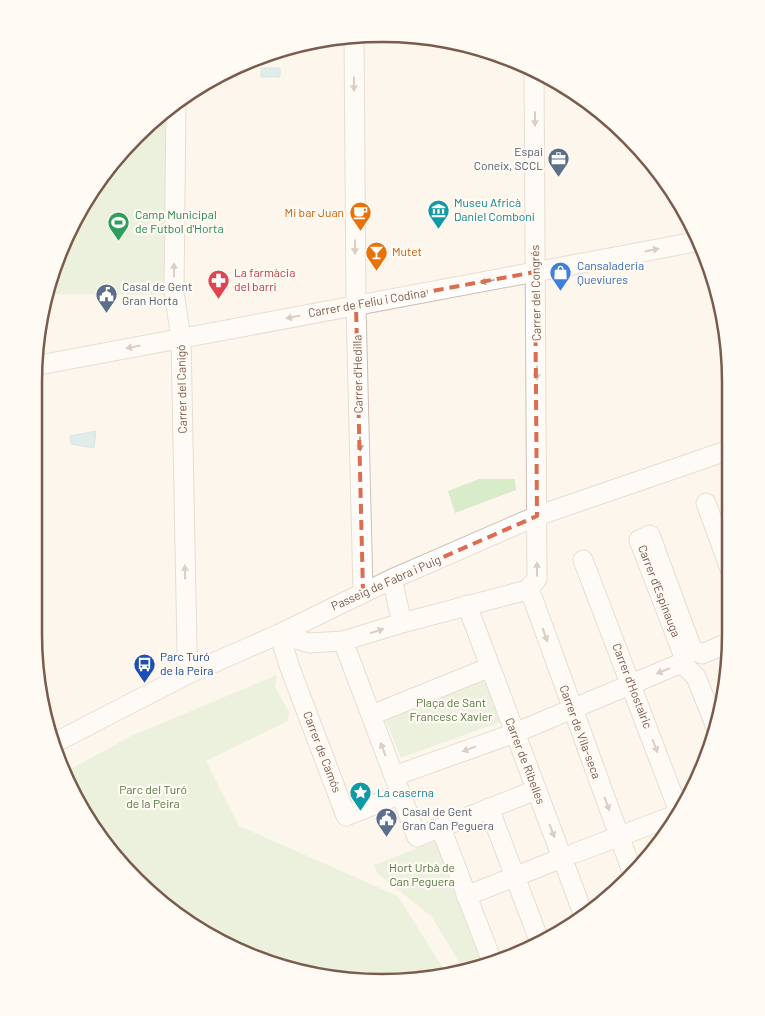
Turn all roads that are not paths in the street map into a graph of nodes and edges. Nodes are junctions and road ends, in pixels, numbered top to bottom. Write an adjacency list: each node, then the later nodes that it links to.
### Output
1 (354, 44): 6 (street, Carrer d'Hedilla, one-way to 6)
2 (534, 79): 5 (street, Carrer del Congrés, one-way to 5)
3 (176, 113): 7 (street, Carrer del Canigó, one-way to 3)
4 (692, 242): 5 (street, Carrer de Feliu i Codina, one-way to 4)
5 (535, 272): 6 (street, Carrer de Feliu i Codina, one-way to 6); 11 (street, Carrer del Congrés, one-way to 11)
6 (356, 305): 7 (street, Carrer de Feliu i Codina, one-way to 7); 16 (street, Carrer d'Hedilla, one-way to 16)
7 (181, 338): 8 (street, Carrer de Feliu i Codina, one-way to 8); 24 (street, Carrer del Canigó, one-way to 7)
8 (43, 364)
9 (722, 452): 11 (street, Passeig de Fabra i Puig)
10 (706, 503): 12 (street)
11 (537, 516): 14 (street, Passeig de Fabra i Puig); 15 (street, Carrer del Congrés, one-way to 11)
12 (722, 547)
13 (583, 560): 25 (street, Carrer d'Hostalric)
14 (392, 579): 16 (street, Passeig de Fabra i Puig); 18 (street)
15 (527, 590): 17 (street); 26 (street, Carrer de Vila-seca, one-way to 26)
16 (363, 592): 19 (street, Passeig de Fabra i Puig)
17 (467, 606): 18 (street); 29 (street, Carrer de Ribelles)
18 (402, 623): 20 (street, one-way to 18)
19 (279, 634): 20 (street); 24 (street, Passeig de Fabra i Puig); 33 (street, Carrer de Camós)
20 (343, 641): 31 (street, one-way to 20)
21 (722, 645): 22 (street)
22 (687, 655): 22 (street, Carrer d'Espinauga); 25 (street, one-way to 25); 28 (street, Carrer d'Espinauga)
23 (483, 670): 27 (street)
24 (186, 675): 30 (street, Passeig de Fabra i Puig)
25 (632, 684): 26 (street); 34 (street, Carrer d'Hostalric, one-way to 34)
26 (572, 709): 29 (street); 38 (street, Carrer de Vila-seca, one-way to 38)
27 (378, 712)
28 (712, 717)
29 (515, 733): 31 (street, one-way to 31); 32 (street, Carrer de Ribelles)
30 (60, 740)
31 (394, 776): 33 (street)
32 (536, 790): 35 (street); 39 (street, Carrer de Ribelles, one-way to 39)
33 (401, 794): 37 (street)
34 (677, 804)
35 (489, 808): 37 (street); 41 (street)
36 (668, 818): 38 (street)
37 (441, 828): 42 (street)
38 (619, 836): 39 (street); 40 (street, Carrer de Vila-seca)
39 (568, 855): 41 (street); 43 (street, Carrer de Ribelles)
40 (630, 866)
41 (515, 876): 42 (street); 44 (street)
42 (466, 896): 45 (street)
43 (582, 908)
44 (537, 936)
45 (490, 956)

